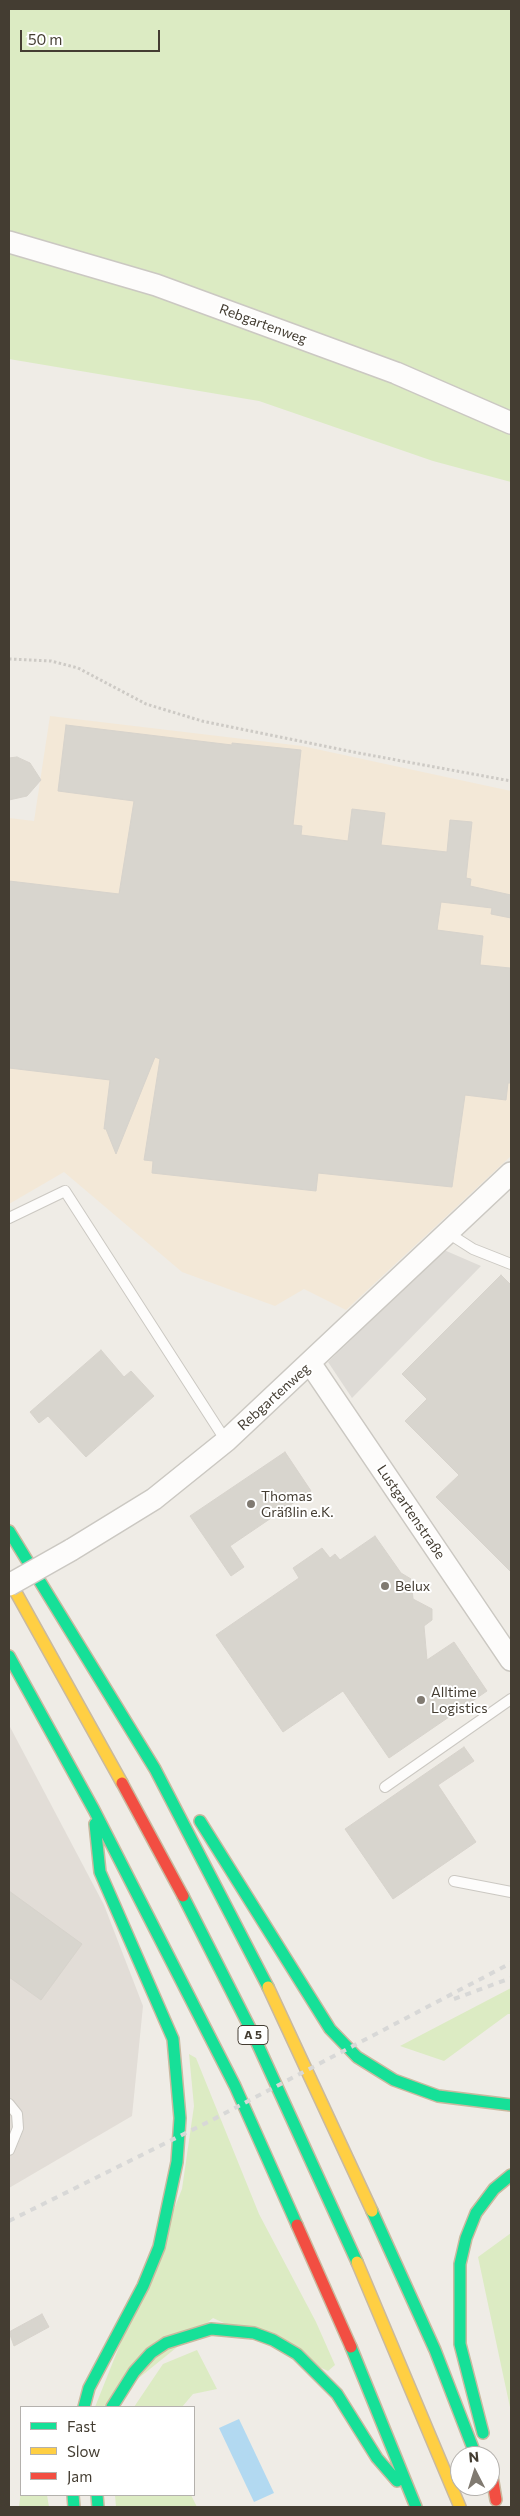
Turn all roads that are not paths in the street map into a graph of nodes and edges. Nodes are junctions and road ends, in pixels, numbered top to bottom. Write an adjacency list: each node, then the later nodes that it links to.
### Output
1 (9, 242): 2 (street, Rebgartenweg)
2 (511, 423)
3 (511, 1173): 5 (street, Rebgartenweg)
4 (9, 1218): 8 (lane)
5 (448, 1233): 6 (lane); 7 (street, Rebgartenweg)
6 (511, 1264)
7 (310, 1363): 8 (street, Rebgartenweg); 13 (street, Lustgartenstraße)
8 (226, 1441): 11 (street, Rebgartenweg, bridge)
9 (9, 1531): 15 (highway)
10 (9, 1580): 31 (highway, A 5)
11 (9, 1585)
12 (9, 1656): 18 (highway)
13 (511, 1660)
14 (511, 1699): 17 (lane)
15 (155, 1769): 16 (highway); 28 (highway)
16 (178, 1786)
17 (385, 1787)
18 (94, 1810): 26 (highway); 30 (highway)
19 (194, 1811): 23 (highway)
20 (454, 1881): 21 (lane)
21 (511, 1892)
22 (9, 2104): 24 (lane)
23 (511, 2105)
24 (9, 2150)
25 (511, 2174): 29 (highway)
26 (84, 2406)
27 (112, 2406): 30 (highway)
28 (472, 2446)
29 (486, 2446)
30 (414, 2503)
31 (460, 2507)

